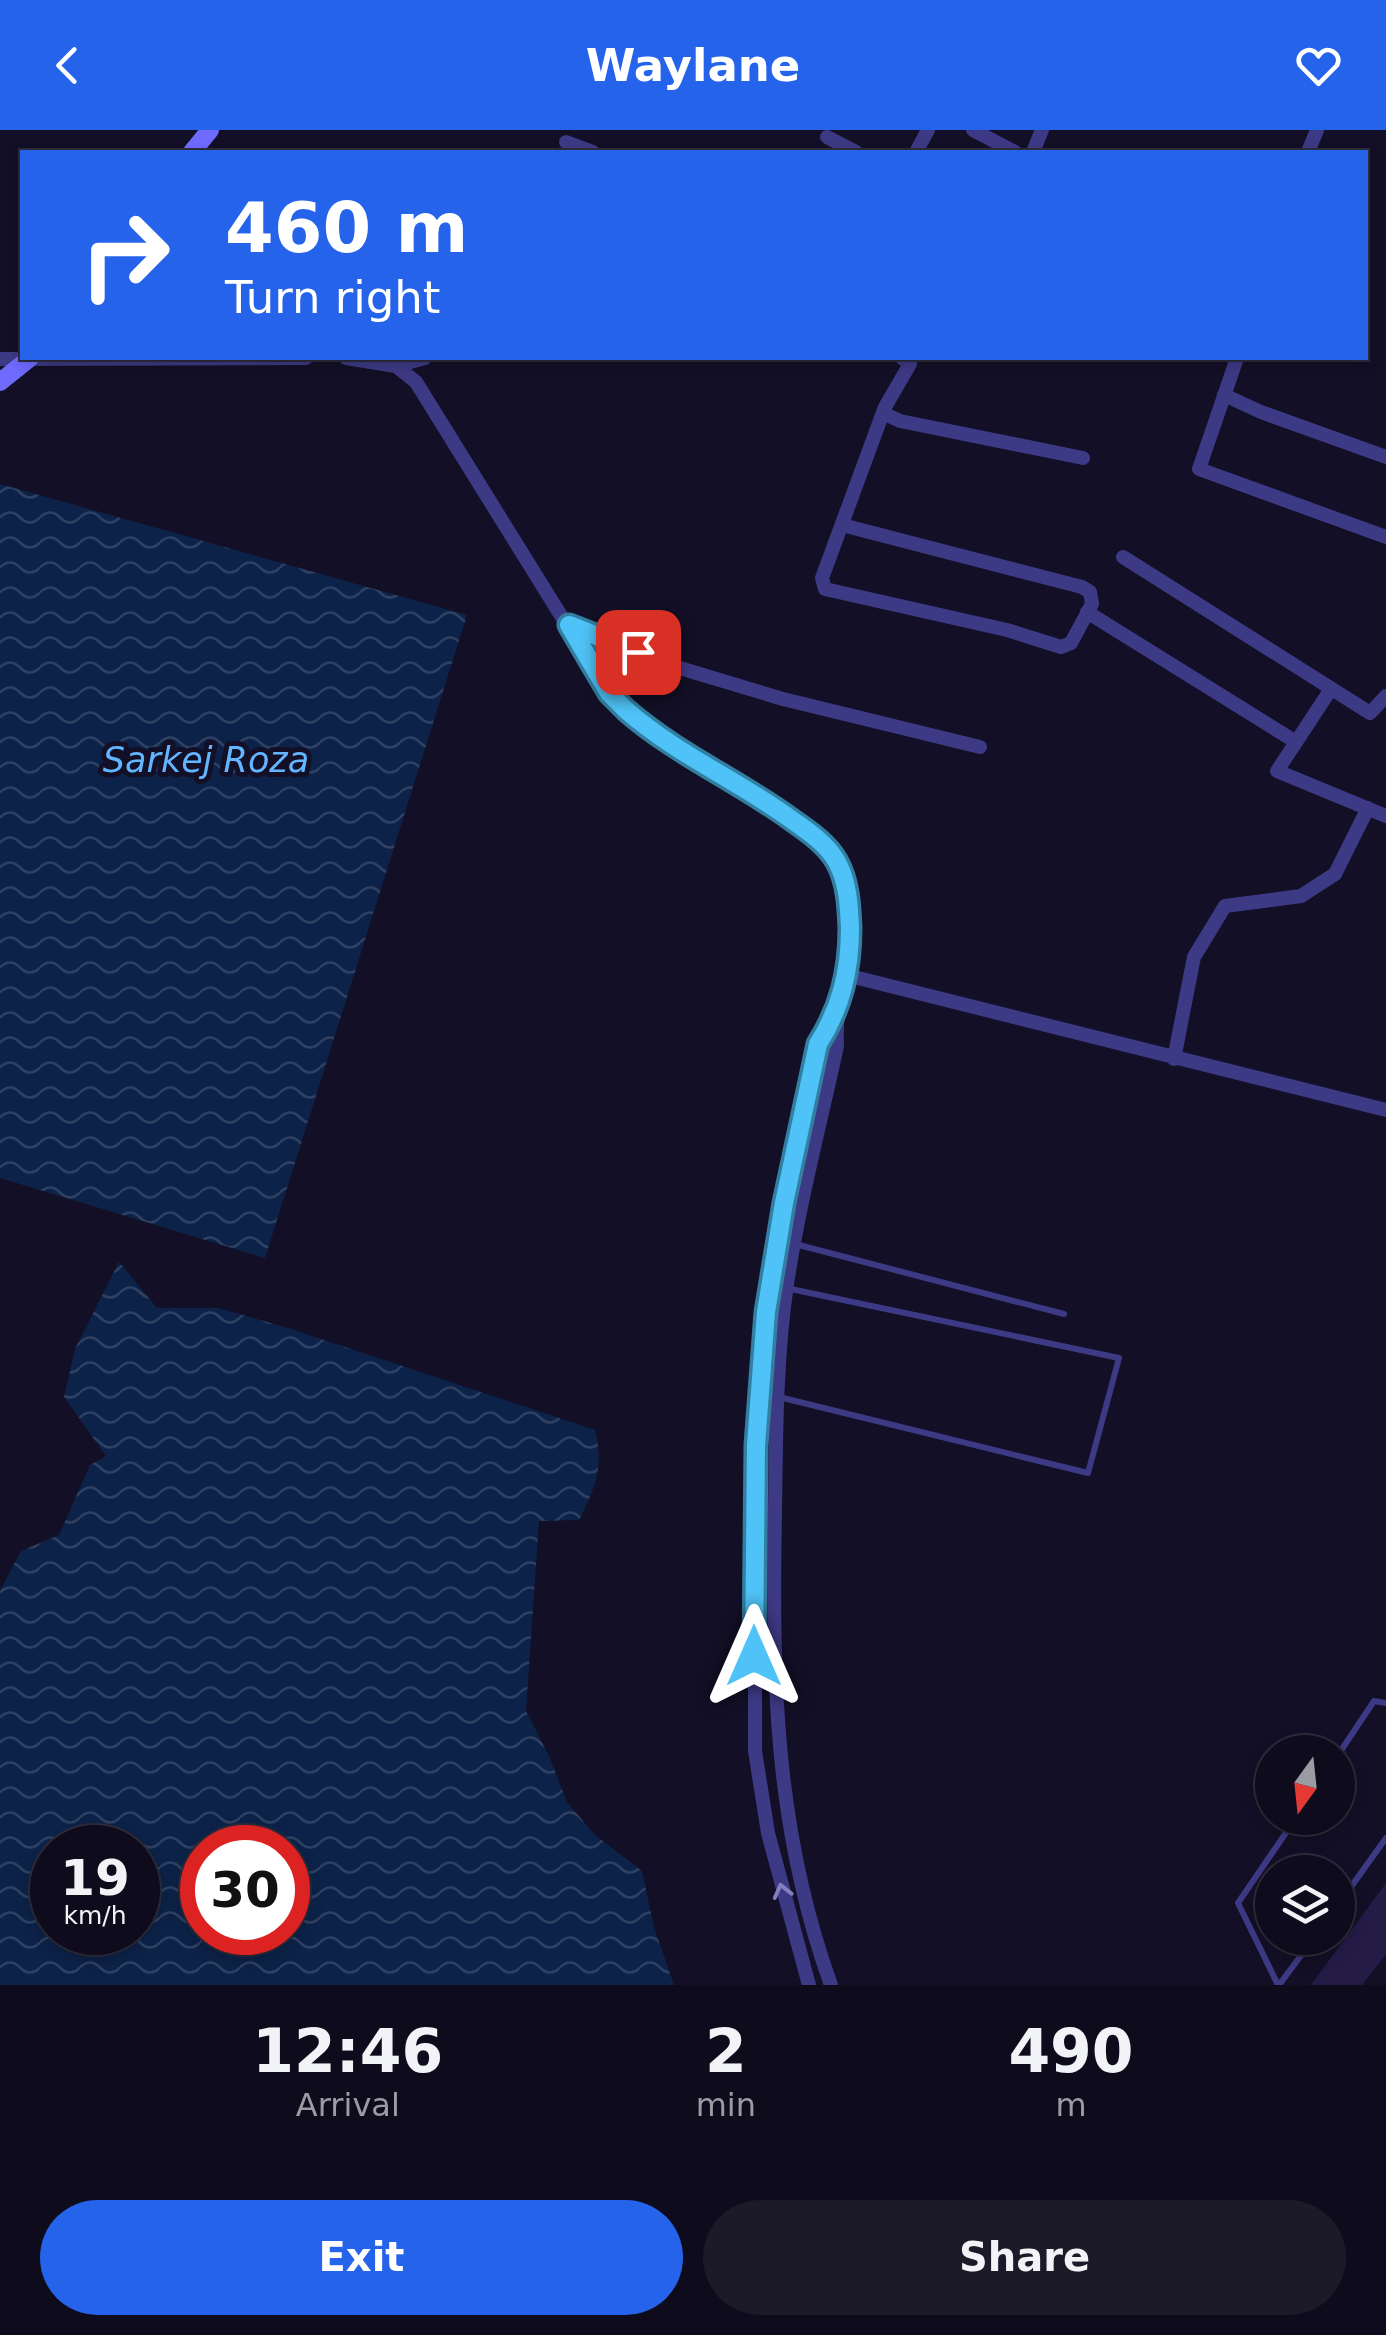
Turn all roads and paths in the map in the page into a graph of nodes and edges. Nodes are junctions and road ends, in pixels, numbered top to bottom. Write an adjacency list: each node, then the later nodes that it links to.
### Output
1 (210, 130): 4 (street)
2 (972, 130): 6 (street)
3 (827, 137): 5 (street)
4 (194, 150)
5 (852, 150)
6 (1012, 150)
7 (28, 360): 13 (street)
8 (358, 360): 12 (street)
9 (417, 360): 12 (street)
10 (909, 360): 15 (street)
11 (1236, 360): 14 (street)
12 (396, 366): 22 (street)
13 (0, 382)
14 (1224, 395): 17 (street); 19 (street)
15 (883, 413): 16 (street); 18 (street)
16 (1083, 458)
17 (1386, 458)
18 (842, 526): 21 (street); 21 (street)
19 (1386, 538)
20 (1123, 557): 23 (street)
21 (1087, 612): 25 (street)
22 (569, 625): 26 (street); 29 (street)
23 (1332, 689): 24 (street); 25 (street)
24 (1386, 696)
25 (1296, 742): 27 (street)
26 (980, 746)
27 (1368, 808): 28 (street); 31 (street)
28 (1386, 816)
29 (846, 975): 30 (street); 31 (street)
30 (836, 1016): 33 (street); 34 (street)
31 (1174, 1059): 32 (street)
32 (1386, 1110)
33 (798, 1135): 34 (street); 36 (street)
34 (817, 1139): 35 (street)
35 (794, 1244): 37 (street); 38 (lane)
36 (769, 1285): 37 (lane); 40 (street)
37 (787, 1288): 39 (street); 39 (lane)
38 (1064, 1314)
39 (778, 1397): 41 (street)
40 (755, 1487): 41 (street); 42 (street)
41 (775, 1489): 43 (street)
42 (754, 1700): 43 (street); 46 (street)
43 (775, 1702): 47 (street)
44 (1386, 1703): 45 (lane)
45 (1351, 1735)
46 (758, 1770): 47 (street); 51 (street)
47 (780, 1770): 50 (street)
48 (1284, 1835): 56 (lane)
49 (1386, 1838): 52 (lane)
50 (793, 1842): 51 (street); 55 (street)
51 (771, 1847): 54 (street, one-way to 51)
52 (1355, 1881)
53 (1301, 1955): 56 (lane)
54 (809, 1985)
55 (831, 1985)
56 (1279, 1985)

